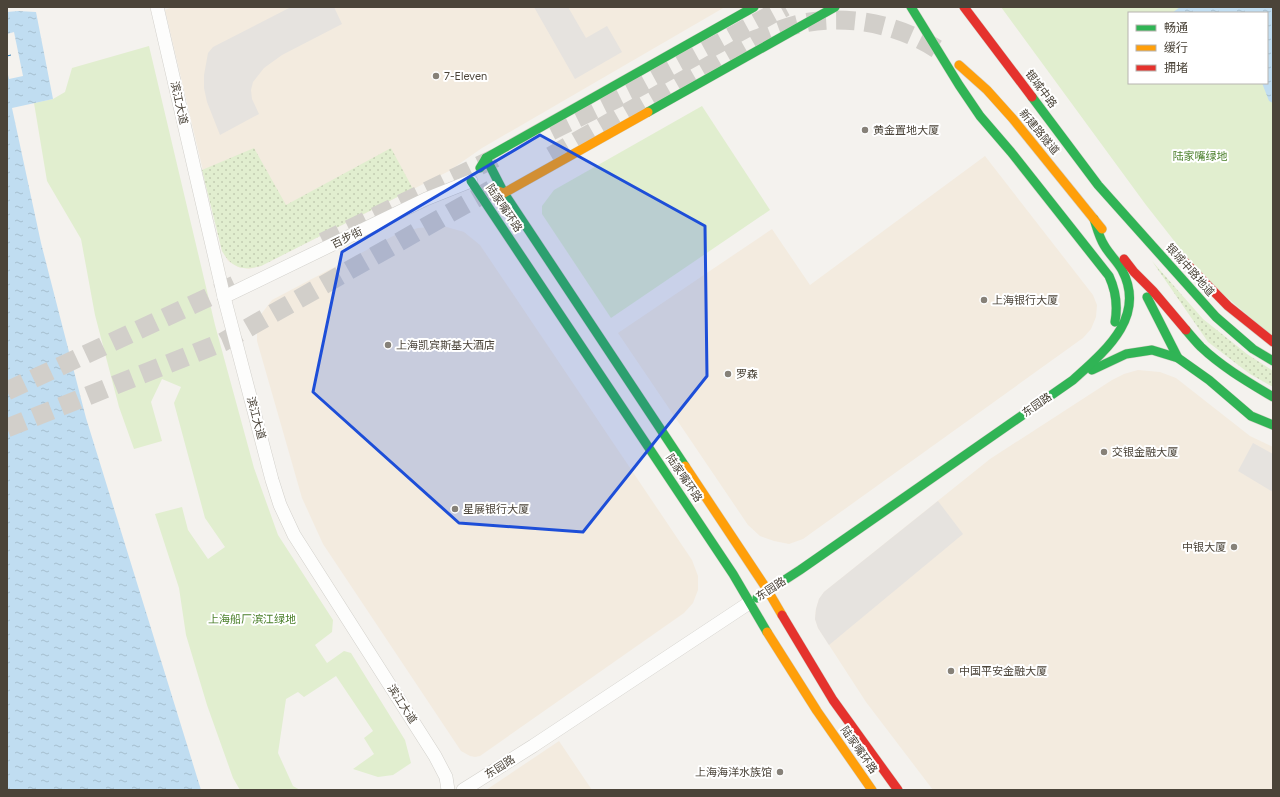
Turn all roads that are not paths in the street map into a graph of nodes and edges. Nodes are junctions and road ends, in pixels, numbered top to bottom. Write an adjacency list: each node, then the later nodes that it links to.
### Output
1 (157, 7): 15 (street, 滨江大道)
2 (754, 7): 7 (main road, 陆家嘴环路)
3 (835, 7): 10 (main road, 陆家嘴环路)
4 (911, 7): 19 (main road)
5 (964, 7): 9 (main road, 银城中路)
6 (959, 64): 11 (main road, 新建路隧道)
7 (486, 158): 8 (main road, 陆家嘴环路); 10 (main road, 陆家嘴环路)
8 (472, 181): 10 (main road, 陆家嘴环路); 15 (street, 百步街); 23 (main road, 陆家嘴环路)
9 (1098, 185): 12 (main road); 18 (main road, 银城中路地道)
10 (504, 193): 22 (main road, 陆家嘴环路)
11 (1094, 219): 14 (main road); 19 (main road)
12 (1152, 232)
13 (1164, 242): 16 (main road)
14 (1134, 272): 17 (main road); 20 (main road)
15 (224, 298): 24 (street, 滨江大道)
16 (1273, 342)
17 (1178, 358): 19 (main road); 21 (main road)
18 (1273, 361)
19 (1073, 380): 22 (main road, 东园路)
20 (1273, 397)
21 (1273, 426)
22 (768, 591): 23 (main road, 东园路); 27 (main road, 陆家嘴环路)
23 (749, 603): 25 (street, 东园路); 26 (main road, 陆家嘴环路)
24 (448, 790)
25 (463, 790)
26 (872, 790)
27 (898, 790)

